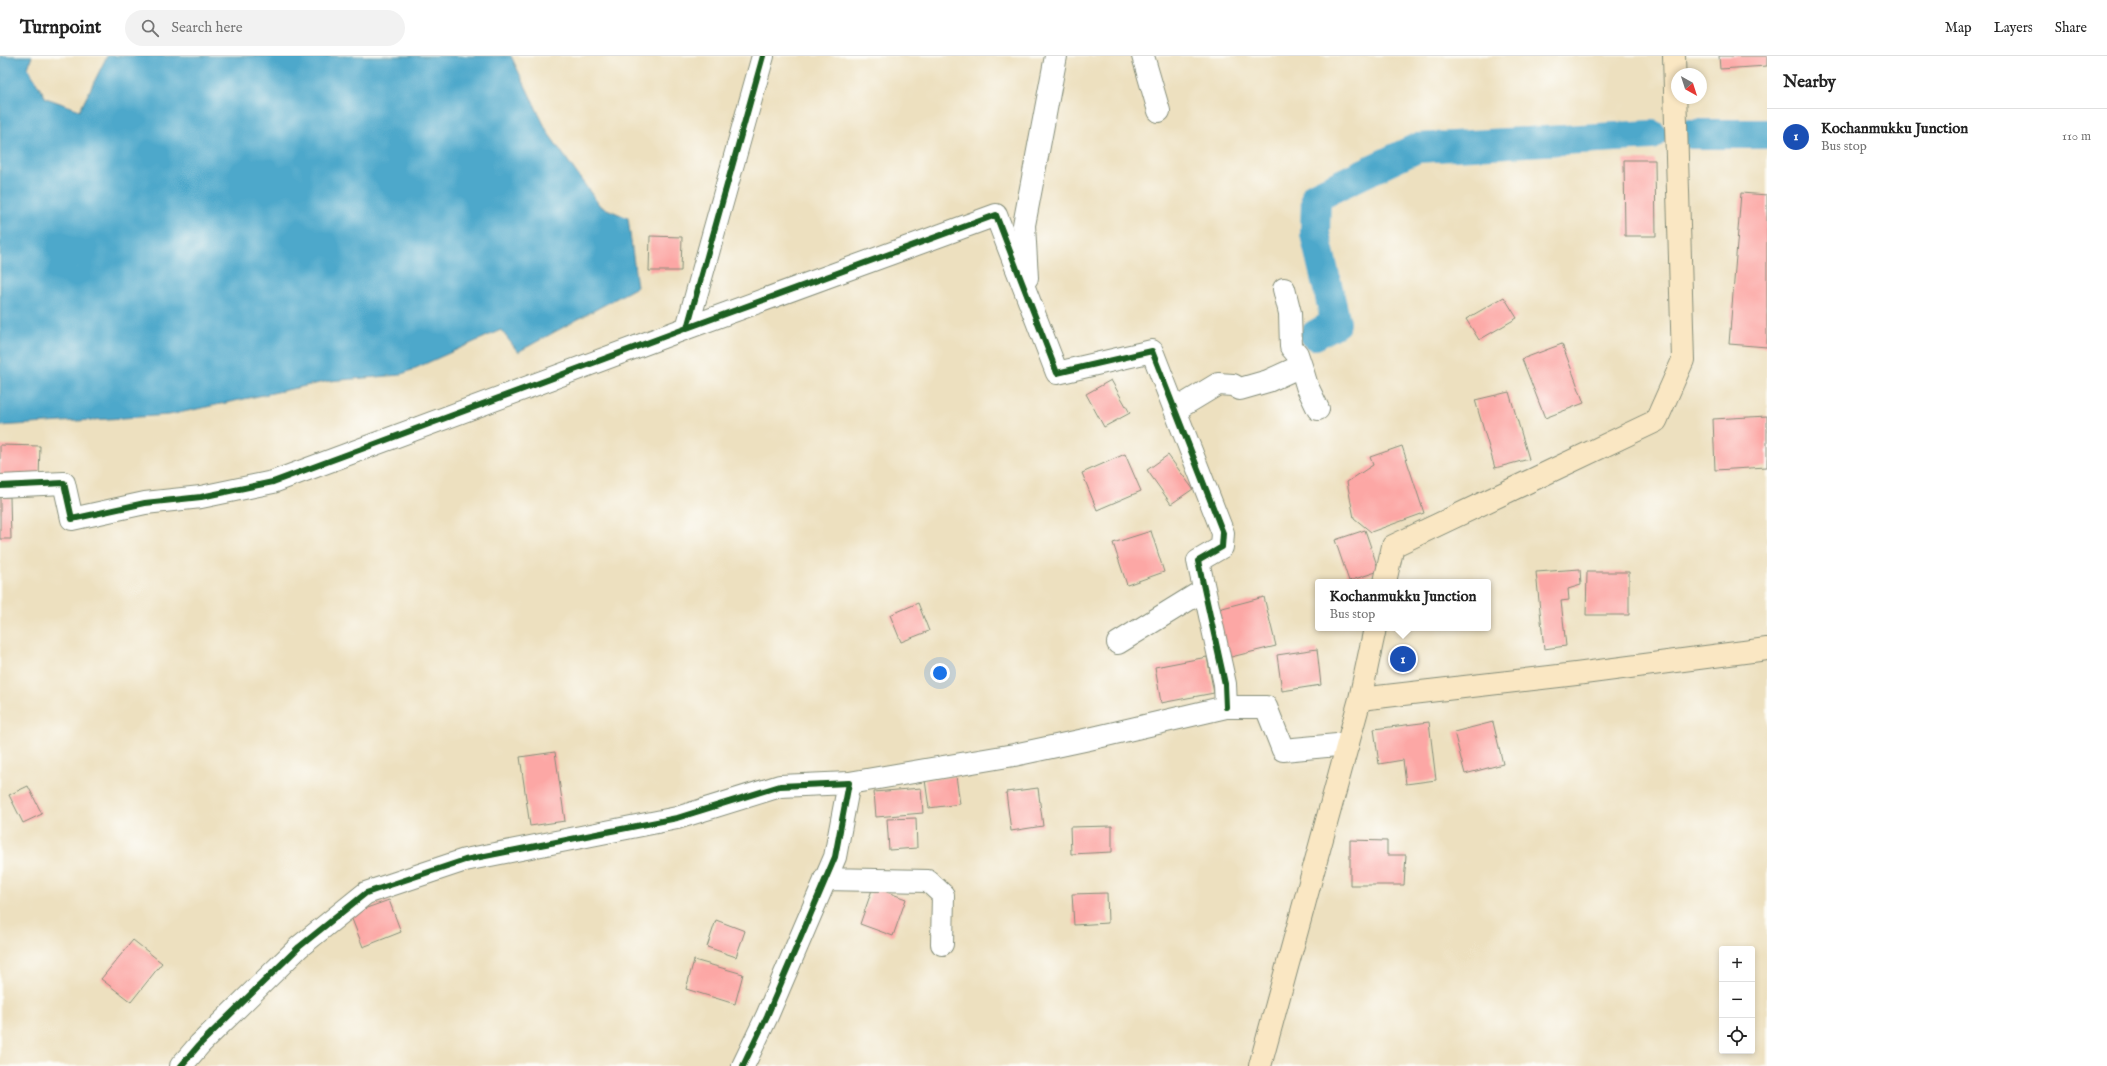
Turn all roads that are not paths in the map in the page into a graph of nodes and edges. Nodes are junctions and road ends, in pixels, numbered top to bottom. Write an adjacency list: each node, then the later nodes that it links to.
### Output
1 (763, 56): 8 (street)
2 (1056, 56): 7 (street)
3 (1143, 56): 5 (street)
4 (1674, 56): 13 (main road)
5 (1159, 111)
6 (1285, 295): 9 (street)
7 (1028, 297): 8 (street); 11 (street)
8 (687, 328): 12 (street)
9 (1301, 366): 10 (street); 11 (street)
10 (1318, 408)
11 (1175, 410): 14 (street)
12 (0, 486)
13 (1386, 579)
14 (1204, 590): 16 (street); 19 (street)
15 (1374, 631): 18 (main road)
16 (1118, 642)
17 (1767, 650): 18 (main road)
18 (1360, 699): 20 (main road)
19 (1226, 707): 20 (street); 21 (street)
20 (1348, 744): 26 (main road)
21 (849, 783): 22 (street); 24 (street)
22 (825, 879): 23 (street); 25 (street)
23 (942, 944)
24 (181, 1066)
25 (743, 1066)
26 (1260, 1066)

